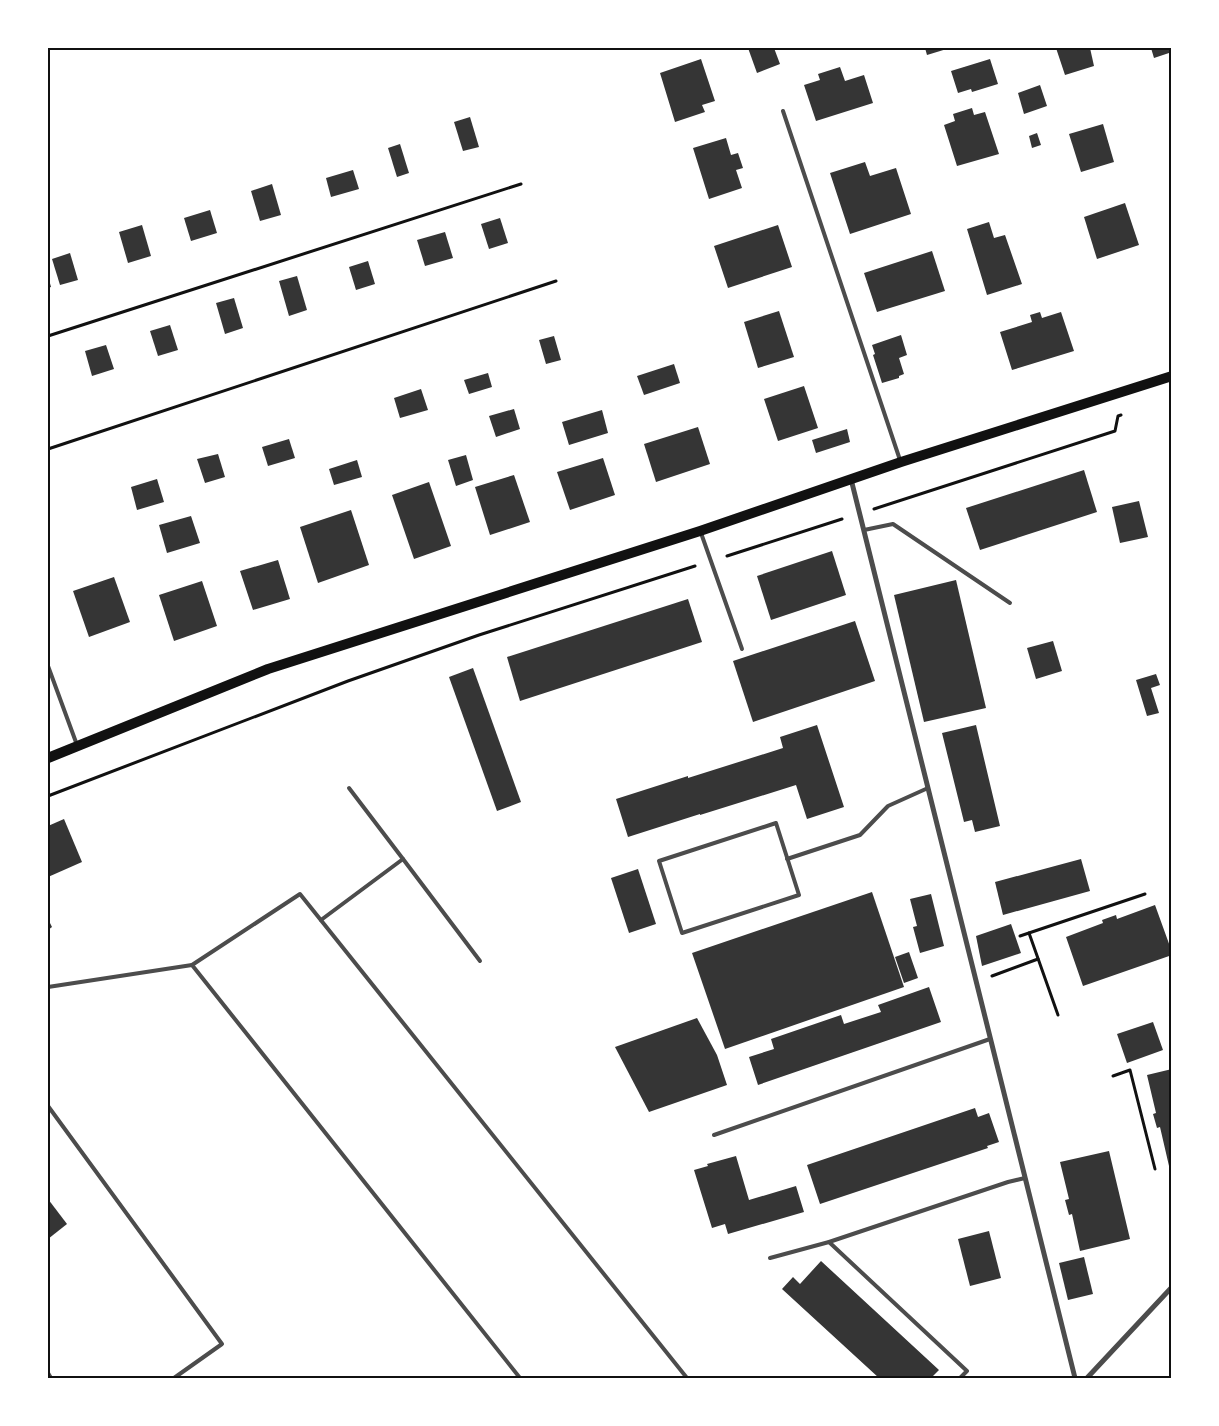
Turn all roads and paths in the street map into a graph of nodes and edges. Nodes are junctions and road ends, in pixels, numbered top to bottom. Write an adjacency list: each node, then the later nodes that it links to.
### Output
1 (783, 111): 8 (lane)
2 (521, 184): 4 (path)
3 (556, 281): 7 (path)
4 (48, 336)
5 (1172, 376): 8 (main road)
6 (1127, 413): 10 (path)
7 (48, 449)
8 (901, 462): 9 (main road)
9 (851, 480): 10 (street); 12 (main road)
10 (860, 513): 11 (street); 13 (path)
11 (864, 530): 14 (lane); 20 (street)
12 (700, 531): 13 (lane); 17 (main road)
13 (711, 561): 15 (lane); 21 (path)
14 (1010, 603)
15 (742, 649)
16 (48, 666): 17 (lane)
17 (77, 745): 18 (main road)
18 (48, 758)
19 (349, 788): 22 (lane)
20 (928, 788): 23 (lane); 31 (street)
21 (48, 796)
22 (403, 859): 25 (lane); 29 (lane)
23 (787, 859): 23 (lane)
24 (1146, 894): 26 (path)
25 (321, 920): 30 (lane); 47 (lane)
26 (1030, 933): 27 (path); 28 (path)
27 (1020, 936)
28 (1038, 960): 31 (path); 33 (path)
29 (480, 961)
30 (192, 965): 32 (lane); 46 (lane)
31 (976, 981): 34 (street)
32 (48, 988)
33 (1058, 1015)
34 (990, 1039): 37 (lane); 39 (street)
35 (1113, 1076): 38 (path)
36 (48, 1106): 45 (lane)
37 (714, 1135)
38 (1155, 1168)
39 (1025, 1178): 40 (lane); 49 (street)
40 (829, 1242): 41 (lane); 48 (lane)
41 (770, 1258)
42 (1172, 1287): 50 (street)
43 (48, 1373): 44 (lane)
44 (51, 1378)
45 (174, 1378)
46 (520, 1378)
47 (688, 1378)
48 (960, 1378)
49 (1075, 1378)
50 (1087, 1378)

